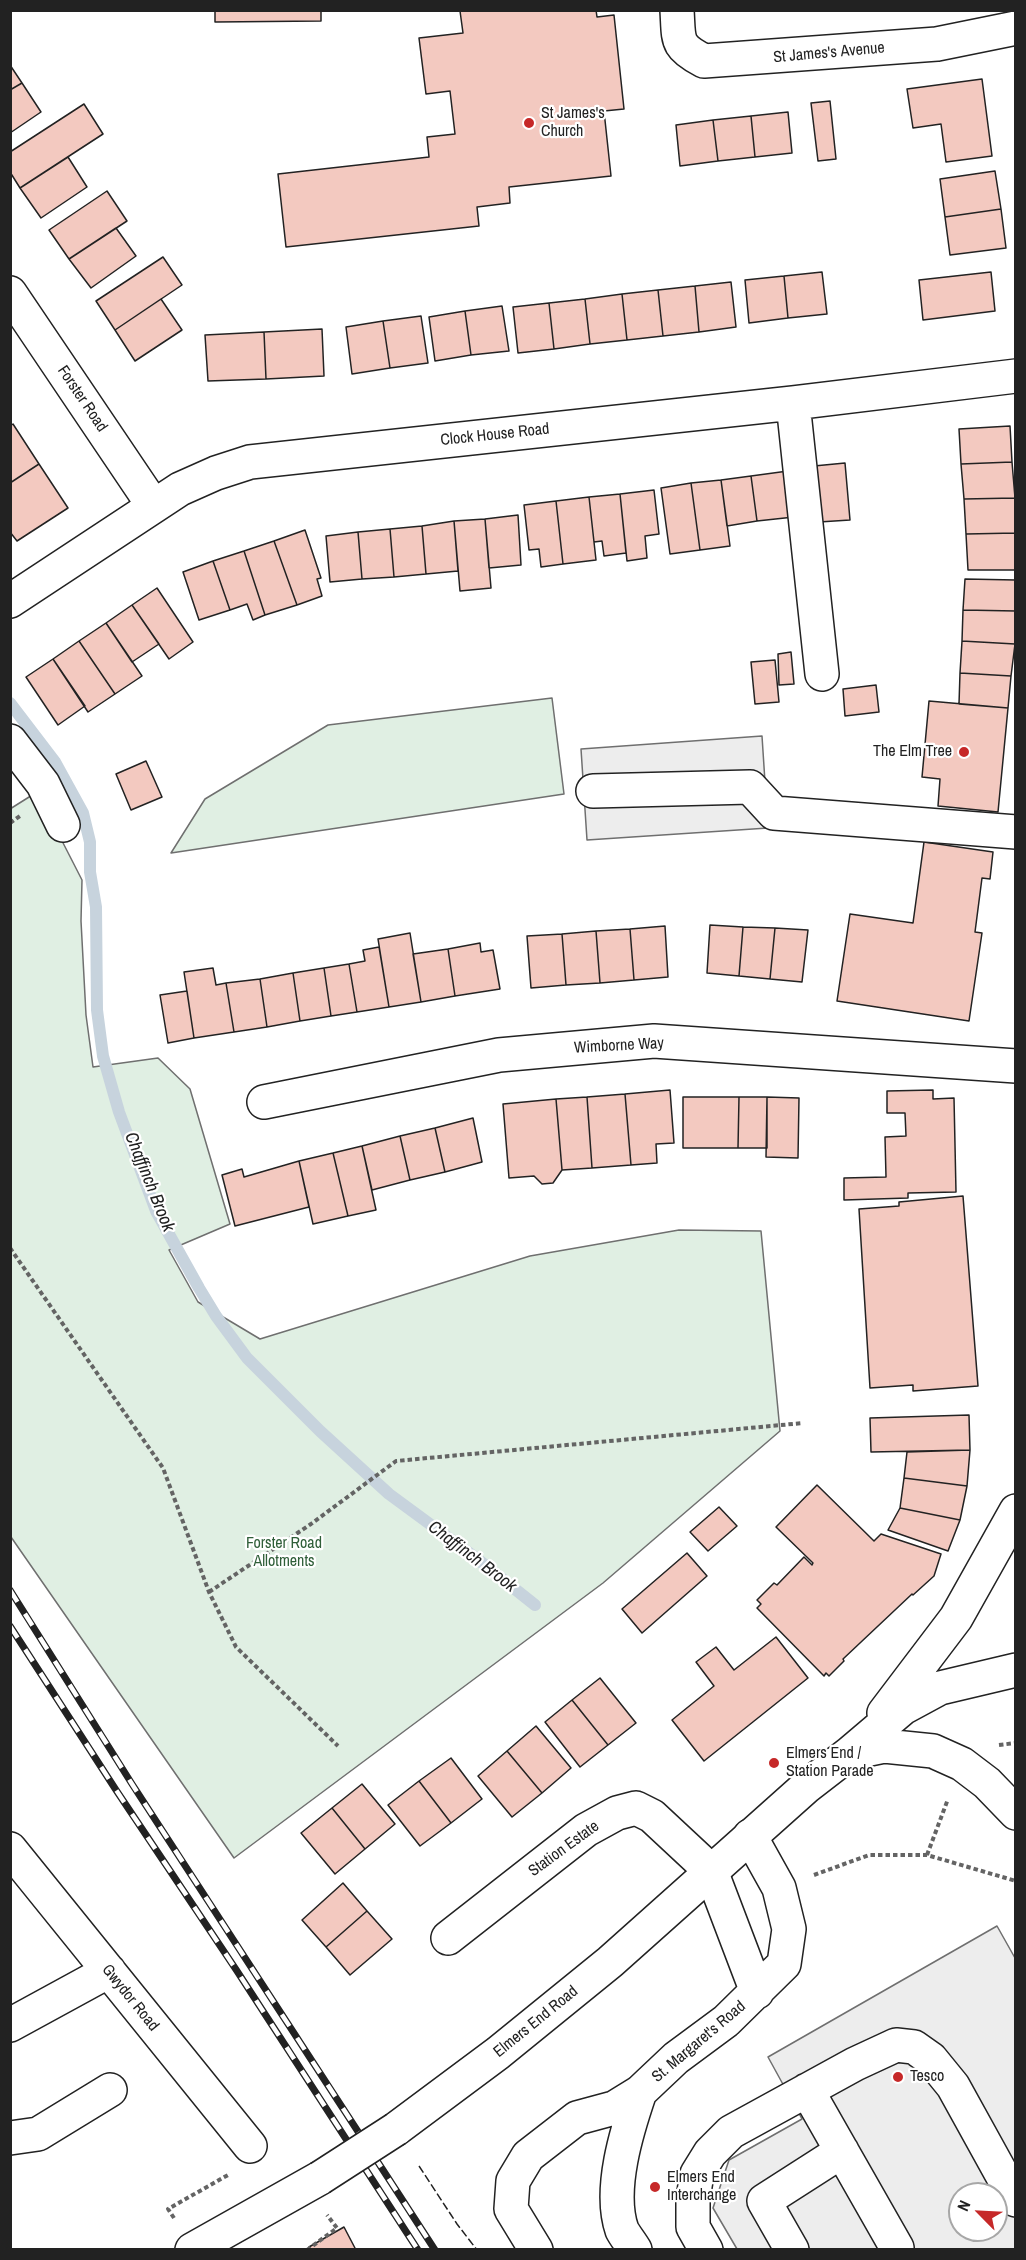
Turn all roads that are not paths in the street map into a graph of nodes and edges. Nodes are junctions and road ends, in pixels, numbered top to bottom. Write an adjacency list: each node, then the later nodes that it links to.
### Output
1 (677, 10): 2 (street, St James's Avenue)
2 (1016, 28)
3 (10, 292): 6 (street, Forster Road)
4 (1016, 376): 5 (street, Clock House Road)
5 (793, 403): 6 (street, Clock House Road); 8 (street)
6 (153, 505): 7 (street, Clock House Road)
7 (10, 601)
8 (822, 674)
9 (10, 741): 11 (street)
10 (593, 791): 12 (street)
11 (63, 825)
12 (1016, 832)
13 (1016, 1066): 14 (street, Wimborne Way)
14 (264, 1102)
15 (1016, 1510): 17 (street)
16 (1016, 1670): 17 (street, Elmers End Road)
17 (850, 1753): 18 (street, Elmers End Road); 19 (street, Elmers End Road)
18 (1016, 1814)
19 (750, 1836): 21 (street, Elmers End Road); 24 (street, St. Margaret's Road)
20 (10, 1849): 23 (street, Gwydor Road)
21 (711, 1871): 22 (street, Station Estate); 24 (street, St. Margaret's Road); 34 (street, Elmers End Road, bridge)
22 (448, 1938)
23 (109, 1971): 25 (street); 30 (street, Gwydor Road)
24 (757, 1992): 28 (street, St. Margaret's Road)
25 (10, 2025)
26 (110, 2090): 29 (street)
27 (807, 2090): 31 (street); 32 (street); 37 (street)
28 (640, 2092): 35 (street, St. Margaret's Road); 36 (street, St. Margaret's Road)
29 (10, 2138)
30 (250, 2146)
31 (842, 2151): 33 (street); 38 (street)
32 (1016, 2200)
33 (897, 2248)
34 (192, 2249)
35 (536, 2250)
36 (635, 2250)
37 (706, 2250)
38 (792, 2250)

